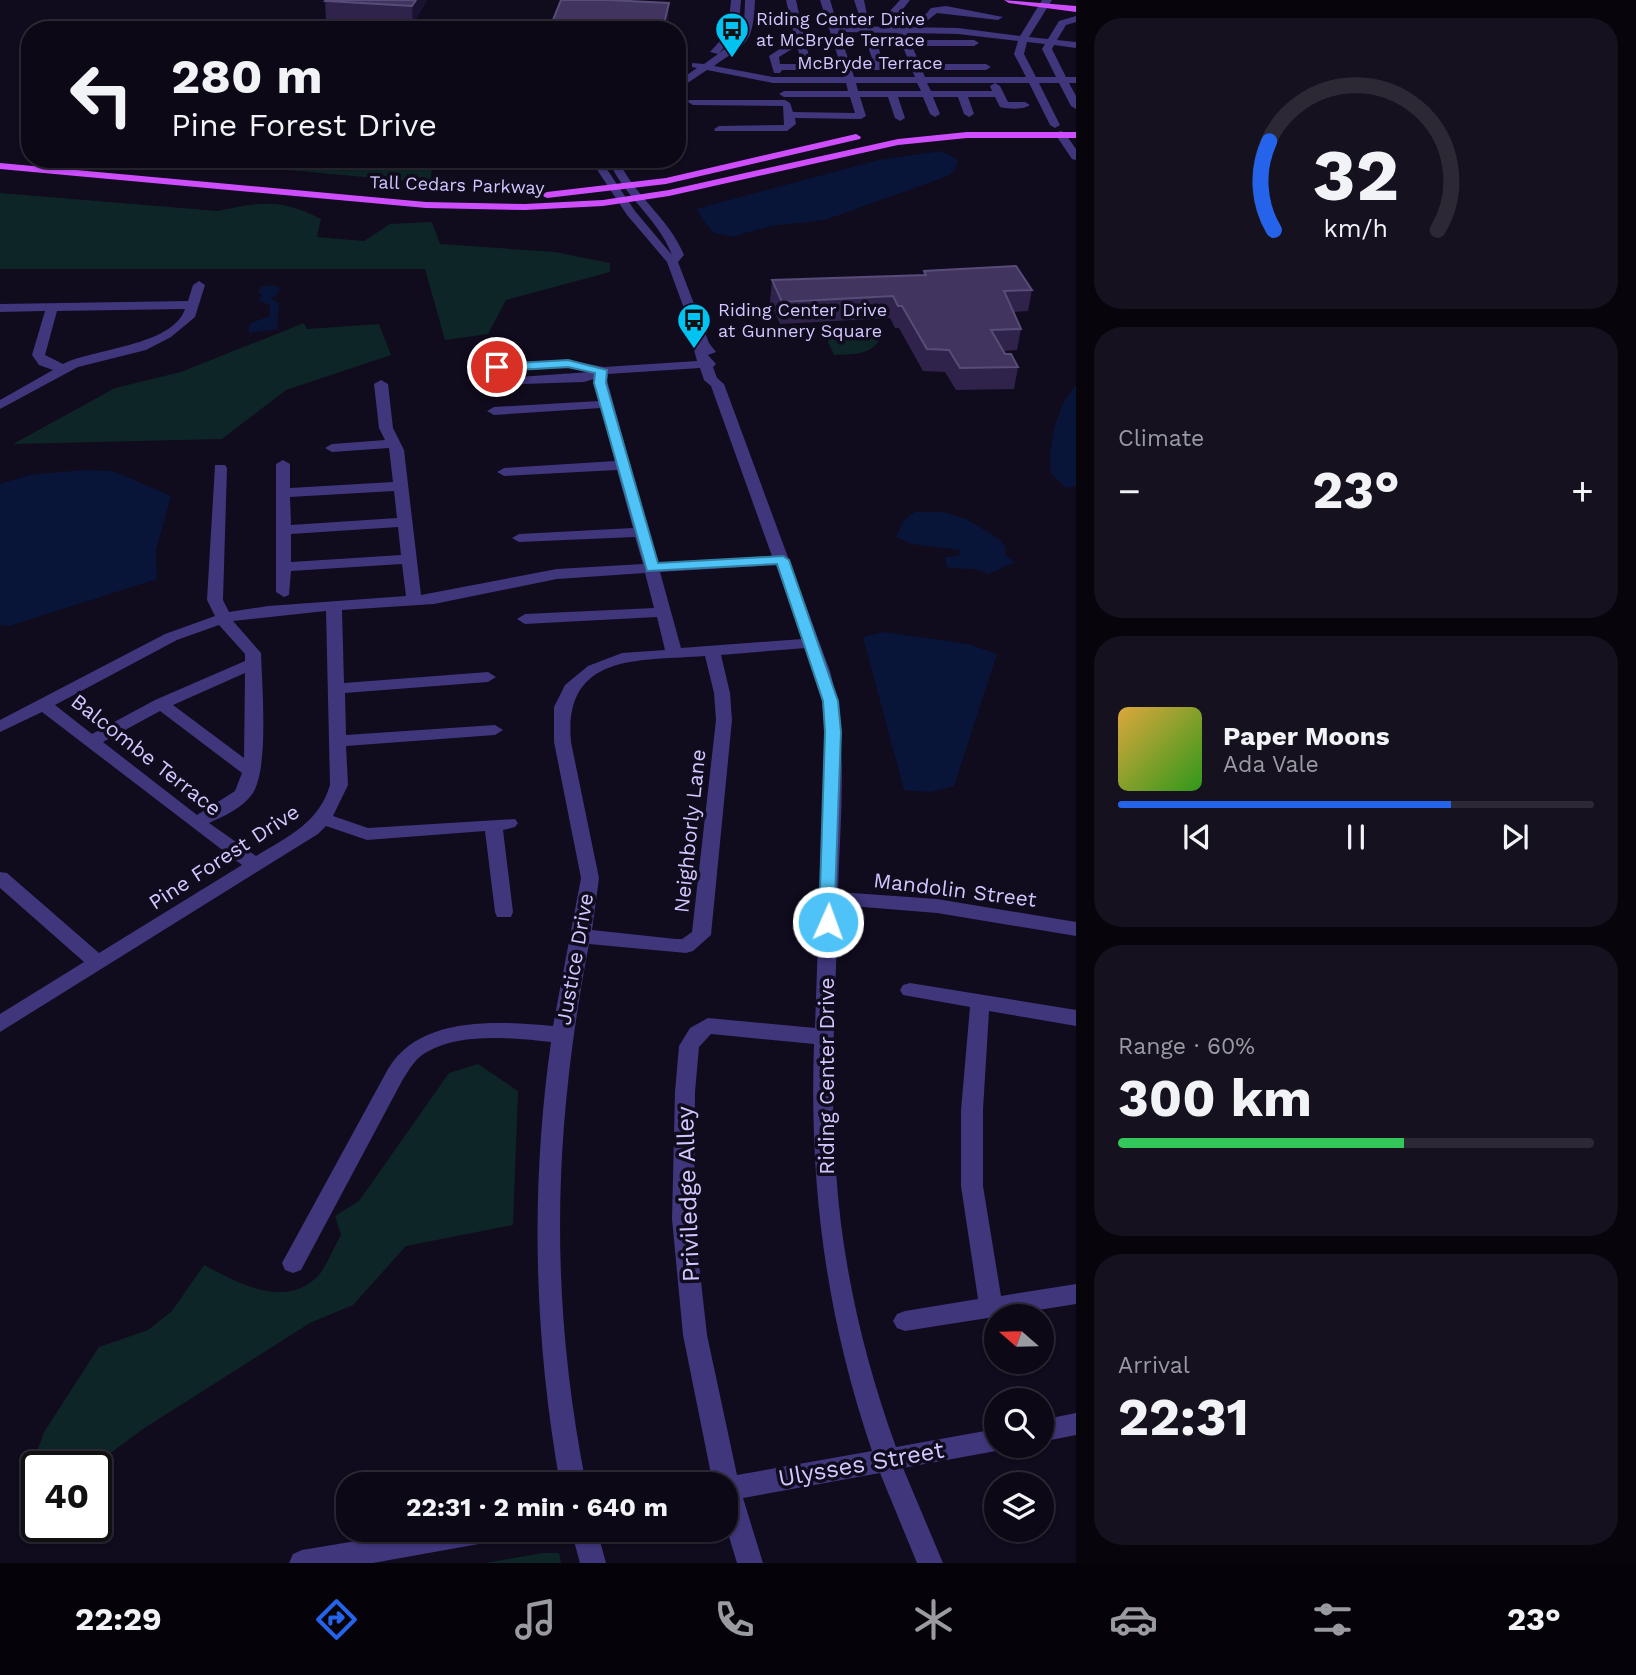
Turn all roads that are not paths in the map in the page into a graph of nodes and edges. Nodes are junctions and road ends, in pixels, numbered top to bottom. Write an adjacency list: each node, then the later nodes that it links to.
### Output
1 (736, 0): 30 (street)
2 (750, 0): 35 (street)
3 (791, 0): 22 (street)
4 (825, 0): 19 (street)
5 (859, 0): 16 (street)
6 (1009, 0): 10 (main road)
7 (1070, 0): 9 (main road)
8 (900, 1): 13 (street)
9 (1076, 1)
10 (1045, 3): 12 (main road); 21 (street)
11 (940, 5): 14 (street); 14 (street)
12 (1076, 9)
13 (893, 17): 14 (street); 20 (street)
14 (928, 17)
15 (851, 18): 16 (street)
16 (865, 18): 17 (street)
17 (876, 18)
18 (1076, 19): 26 (street)
19 (834, 29): 20 (street); 23 (street)
20 (900, 29): 21 (street); 25 (street)
21 (1023, 38): 26 (street); 40 (street)
22 (800, 40): 23 (street); 31 (street); 37 (street)
23 (837, 41): 24 (street); 32 (street)
24 (871, 41): 25 (street); 33 (street)
25 (905, 42): 28 (street); 29 (street)
26 (1050, 42): 27 (street); 41 (street)
27 (1076, 45)
28 (977, 47): 29 (street); 34 (street)
29 (911, 55): 34 (street)
30 (695, 65): 35 (street, McBryde Terrace); 36 (street)
31 (808, 67): 32 (street); 37 (street)
32 (846, 67): 33 (street); 38 (street)
33 (880, 67): 34 (street)
34 (916, 67): 39 (street)
35 (708, 68): 37 (street, McBryde Terrace); 43 (street)
36 (686, 70)
37 (778, 73): 38 (street, McBryde Terrace); 48 (street)
38 (850, 80): 39 (street, McBryde Terrace); 45 (street)
39 (921, 80): 40 (street, McBryde Terrace); 47 (street)
40 (1032, 80): 41 (street, McBryde Terrace); 58 (street)
41 (1062, 80): 42 (street, McBryde Terrace); 51 (street)
42 (1076, 80)
43 (686, 81)
44 (818, 94): 45 (street); 48 (street); 55 (street)
45 (854, 94): 46 (street); 55 (street)
46 (892, 94): 47 (street); 56 (street)
47 (927, 94): 50 (street); 52 (street)
48 (785, 98): 49 (street); 54 (street)
49 (693, 102)
50 (1025, 105)
51 (1076, 106)
52 (935, 114)
53 (717, 116): 54 (street)
54 (789, 116): 55 (street)
55 (825, 116)
56 (900, 118)
57 (1076, 126): 58 (main road)
58 (1058, 130): 59 (main road, Tall Cedars Parkway); 62 (street); 69 (main road, Tall Cedars Parkway); 71 (main road, Tall Cedars Parkway)
59 (1076, 135)
60 (0, 154): 61 (main road)
61 (21, 156)
62 (1076, 157)
63 (0, 166): 64 (main road, Tall Cedars Parkway)
64 (21, 168)
65 (22, 168): 72 (main road, Tall Cedars Parkway)
66 (158, 168): 70 (main road, Tall Cedars Parkway)
67 (601, 168): 70 (street, Riding Center Drive)
68 (616, 168): 69 (street, Riding Center Drive)
69 (629, 187): 70 (main road, Tall Cedars Parkway); 71 (street, Riding Center Drive)
70 (612, 189): 72 (street, Riding Center Drive)
71 (640, 198): 72 (main road, Tall Cedars Parkway); 73 (street, Riding Center Drive)
72 (622, 200): 73 (street, Riding Center Drive)
73 (672, 261): 78 (street, Riding Center Drive)
74 (199, 285): 75 (street)
75 (193, 304): 76 (street); 80 (street)
76 (52, 307): 77 (street); 80 (street)
77 (0, 308)
78 (703, 344): 79 (street, Riding Center Drive); 83 (street, Riding Center Drive)
79 (708, 364): 81 (street); 83 (street, Riding Center Drive)
80 (64, 369): 85 (street)
81 (601, 370): 81 (street); 84 (street)
82 (381, 384): 87 (street)
83 (717, 384): 100 (street, Riding Center Drive)
84 (608, 404): 86 (street); 90 (street)
85 (0, 405)
86 (494, 411)
87 (393, 444): 88 (street); 93 (street)
88 (332, 448)
89 (283, 464): 94 (street)
90 (624, 465): 92 (street); 97 (street)
91 (220, 468): 107 (street)
92 (504, 472)
93 (401, 486): 94 (street); 95 (street)
94 (284, 494): 96 (street)
95 (405, 522): 96 (street); 99 (street)
96 (284, 530): 101 (street)
97 (642, 532): 98 (street); 102 (street)
98 (519, 538)
99 (409, 559): 101 (street); 104 (street)
100 (783, 560): 102 (street); 109 (street, Riding Center Drive)
101 (285, 567): 103 (street)
102 (652, 568): 104 (street); 106 (street)
103 (284, 592)
104 (414, 601): 105 (street)
105 (334, 606): 107 (street); 114 (street, Pine Forest Drive)
106 (664, 612): 108 (street); 111 (street)
107 (223, 618): 112 (street); 116 (street)
108 (525, 619)
109 (812, 643): 110 (street, Justice Drive); 126 (street, Riding Center Drive)
110 (712, 650): 111 (street, Justice Drive); 129 (street, Neighborly Lane)
111 (674, 652): 129 (street, Justice Drive)
112 (253, 664): 115 (street); 121 (street)
113 (488, 677): 114 (street)
114 (335, 688): 120 (street, Pine Forest Drive)
115 (161, 704): 119 (street); 121 (street)
116 (44, 705): 117 (street); 119 (street, Balcombe Terrace)
117 (0, 727)
118 (495, 730): 120 (street)
119 (92, 741): 123 (street, Balcombe Terrace)
120 (338, 741): 122 (street, Pine Forest Drive)
121 (250, 771): 123 (street)
122 (323, 819): 124 (street, Pine Forest Drive); 127 (street)
123 (196, 823): 124 (street, Balcombe Terrace)
124 (255, 865): 130 (street, Pine Forest Drive)
125 (0, 877): 130 (street)
126 (829, 898): 128 (street, Mandolin Street); 136 (street, Riding Center Drive)
127 (504, 912)
128 (1076, 929)
129 (580, 936): 135 (street, Justice Drive)
130 (98, 962): 134 (street, Pine Forest Drive)
131 (910, 990): 132 (street)
132 (980, 1002): 133 (street); 139 (street)
133 (1076, 1017)
134 (2, 1020)
135 (562, 1035): 137 (street); 147 (street, Justice Drive)
136 (825, 1037): 146 (street, Riding Center Drive); 148 (street, Priviledge Alley)
137 (293, 1264)
138 (1076, 1294): 140 (street)
139 (991, 1304)
140 (1011, 1304)
141 (984, 1308): 142 (street)
142 (905, 1321)
143 (1076, 1424): 144 (street)
144 (1054, 1428)
145 (984, 1442): 146 (street, Ulysses Street)
146 (889, 1460): 149 (street, Ulysses Street); 156 (street, Riding Center Drive)
147 (571, 1472)
148 (723, 1472)
149 (738, 1484)
150 (738, 1524): 155 (street)
151 (422, 1542): 153 (street)
152 (587, 1542): 154 (street)
153 (302, 1563)
154 (593, 1563)
155 (750, 1563)
156 (930, 1563)

